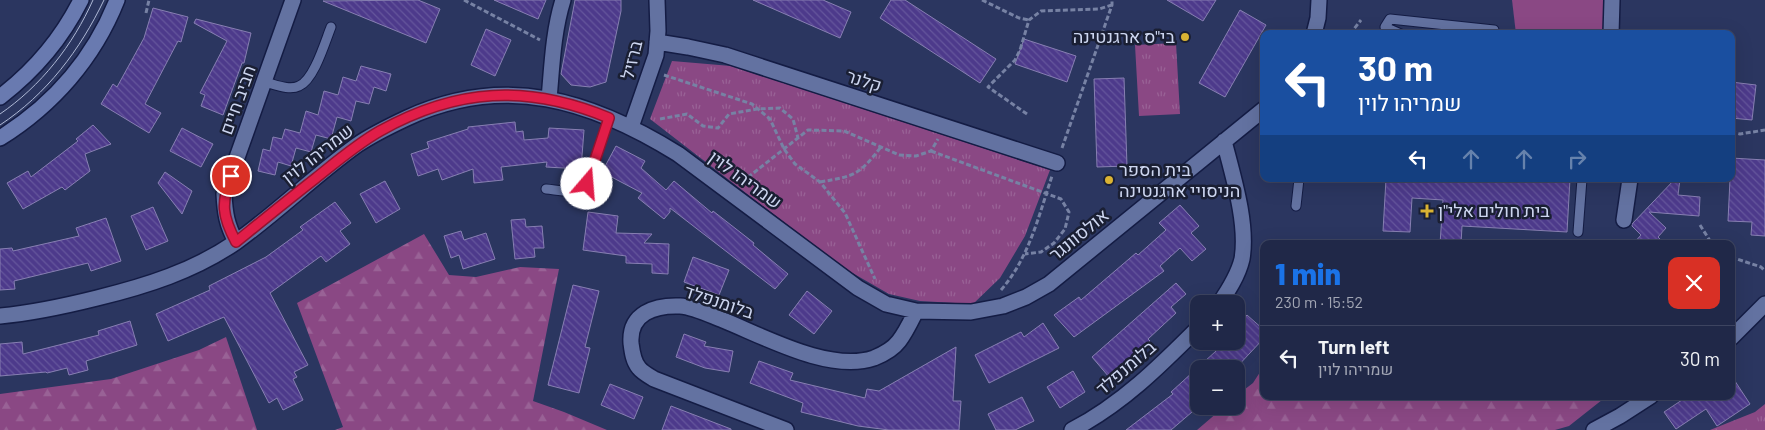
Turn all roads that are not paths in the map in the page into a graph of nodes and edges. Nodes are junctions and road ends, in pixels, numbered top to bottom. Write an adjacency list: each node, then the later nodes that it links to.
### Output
1 (81, 0): 15 (main road)
2 (117, 0): 20 (main road)
3 (293, 0): 14 (street, חביב חיים)
4 (563, 0): 16 (street)
5 (657, 0): 13 (street, ברזיל)
6 (1319, 0): 9 (street)
7 (1612, 0): 12 (street)
8 (331, 27): 14 (lane)
9 (1315, 30)
10 (1392, 30): 11 (lane)
11 (1494, 30)
12 (1611, 30)
13 (657, 42): 19 (street, ברזיל); 22 (street, קלנר)
14 (264, 82): 30 (street, חביב חיים)
15 (0, 97)
16 (548, 99): 18 (street, שמריהו לוין); 30 (street, שמריהו לוין)
17 (1260, 112): 21 (street, אולסוונגר)
18 (609, 118): 19 (street, שמריהו לוין); 26 (lane)
19 (631, 127): 33 (street, שמריהו לוין)
20 (0, 138)
21 (1224, 141): 31 (street); 33 (street, אולסוונגר)
22 (1057, 163)
23 (1299, 182): 27 (lane)
24 (1582, 182): 29 (lane)
25 (1630, 182): 28 (street)
26 (546, 189)
27 (1296, 206)
28 (1624, 220)
29 (1578, 232)
30 (236, 242): 34 (street, שמריהו לוין)
31 (1225, 295)
32 (1765, 304): 35 (street)
33 (916, 311): 38 (street, בלומנפלד)
34 (0, 316)
35 (1735, 334)
36 (1190, 335): 39 (street, בלומנפלד)
37 (1645, 400): 40 (street)
38 (786, 430)
39 (1072, 430)
40 (1594, 430)

